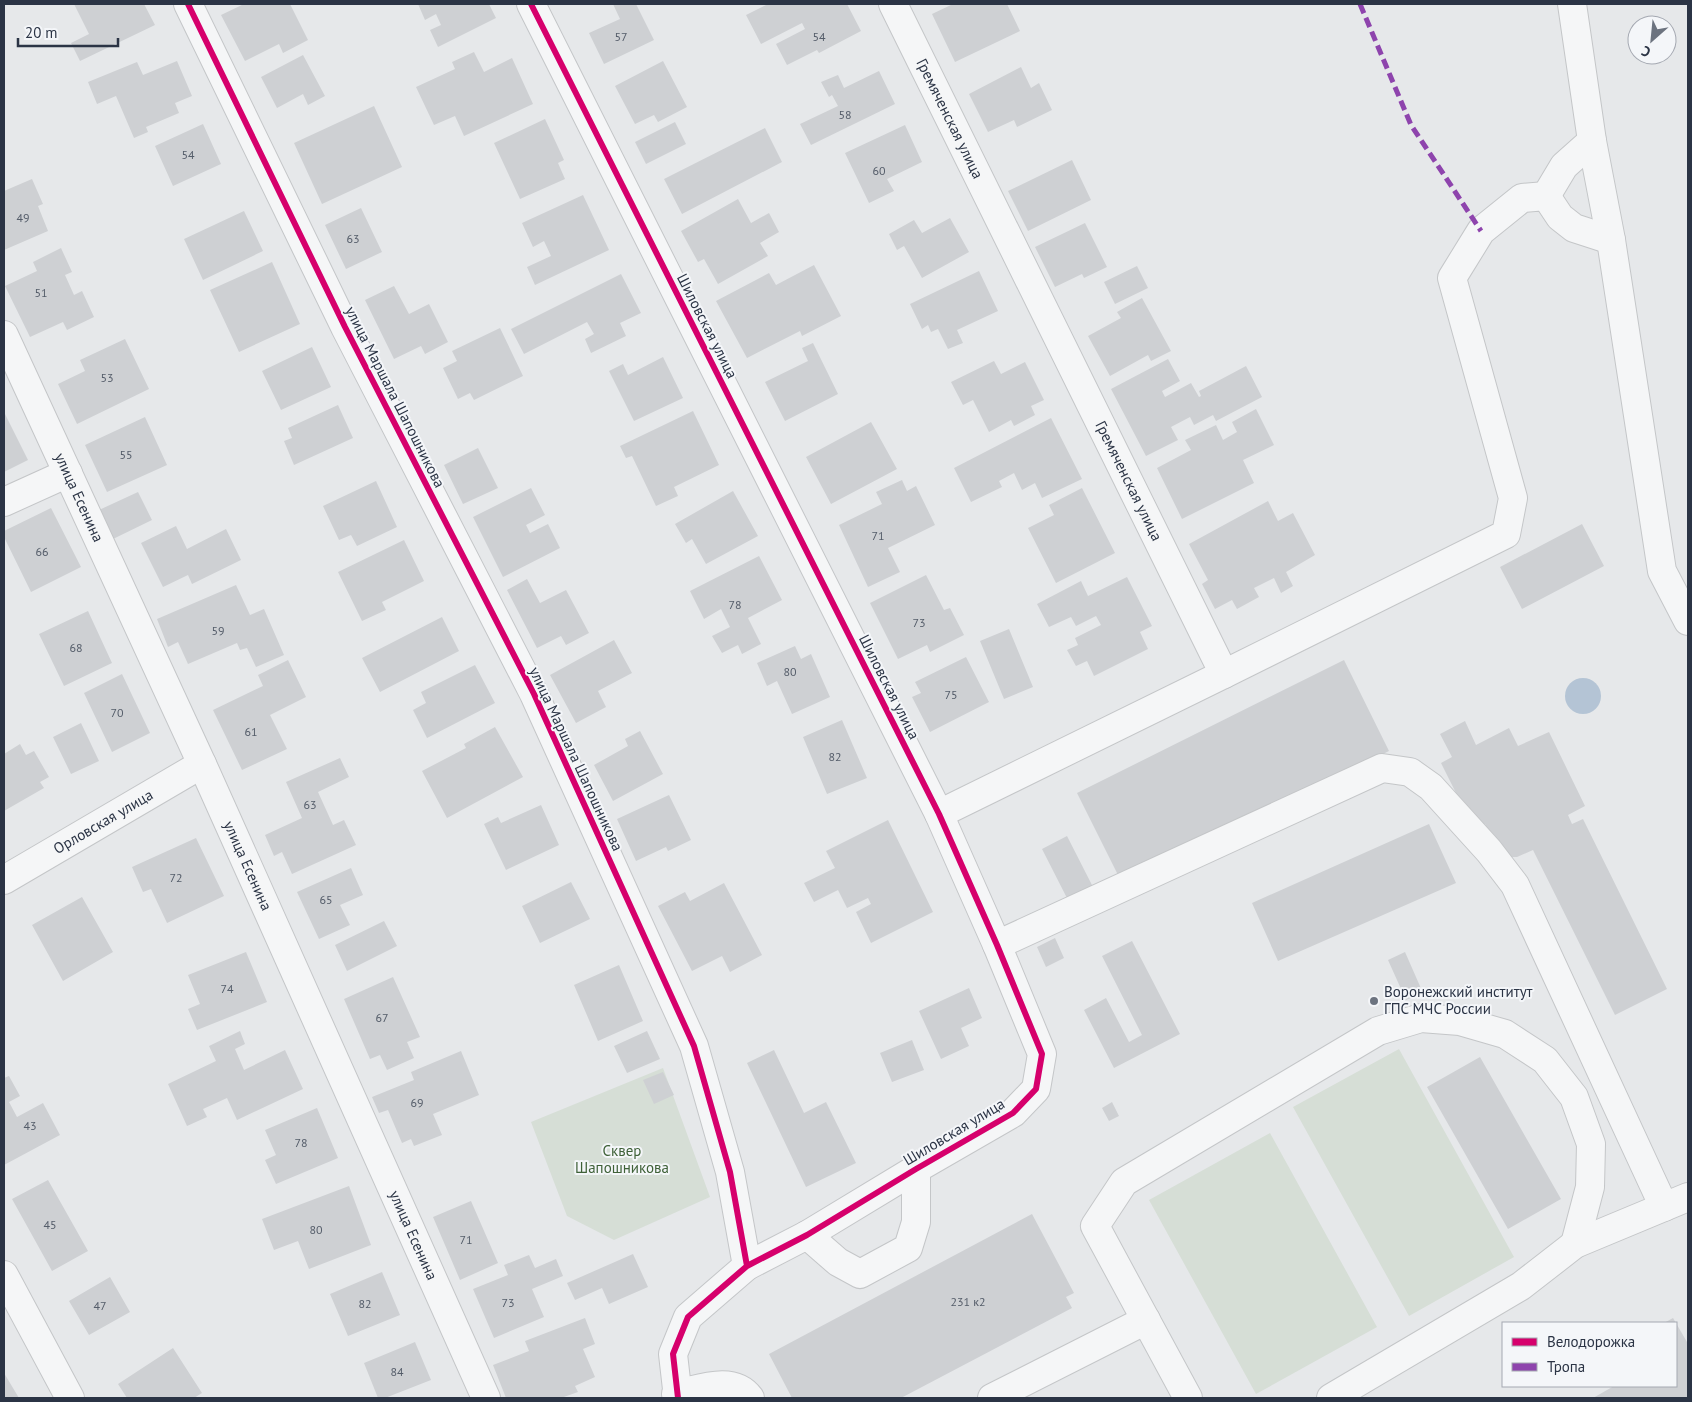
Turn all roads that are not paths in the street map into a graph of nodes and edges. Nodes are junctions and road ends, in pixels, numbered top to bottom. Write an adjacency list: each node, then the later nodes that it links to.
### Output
1 (188, 4): 21 (street, улица Маршала Шапошникова)
2 (531, 4): 14 (street, Шиловская улица)
3 (892, 4): 12 (street, Гремяченская улица)
4 (1572, 4): 5 (street)
5 (1592, 141): 6 (street); 7 (street)
6 (1546, 196): 7 (street); 12 (street)
7 (1611, 240): 11 (street)
8 (4, 335): 9 (street, улица Есенина)
9 (68, 473): 10 (street); 13 (street, улица Есенина)
10 (4, 502)
11 (1688, 621)
12 (1224, 674): 14 (street)
13 (202, 764): 15 (street, Орловская улица); 26 (street, улица Есенина)
14 (939, 814): 16 (street, Шиловская улица)
15 (4, 880)
16 (997, 945): 17 (street, Шиловская улица); 18 (street)
17 (916, 1169): 19 (street, Шиловская улица); 19 (street)
18 (1676, 1202): 20 (street)
19 (807, 1235): 21 (street, Шиловская улица)
20 (1575, 1244): 23 (street); 30 (street)
21 (748, 1266): 24 (street)
22 (4, 1275): 25 (street)
23 (1146, 1320): 28 (street); 29 (street)
24 (677, 1396): 27 (street)
25 (70, 1398)
26 (486, 1398)
27 (750, 1398)
28 (992, 1398)
29 (1188, 1398)
30 (1331, 1398)

